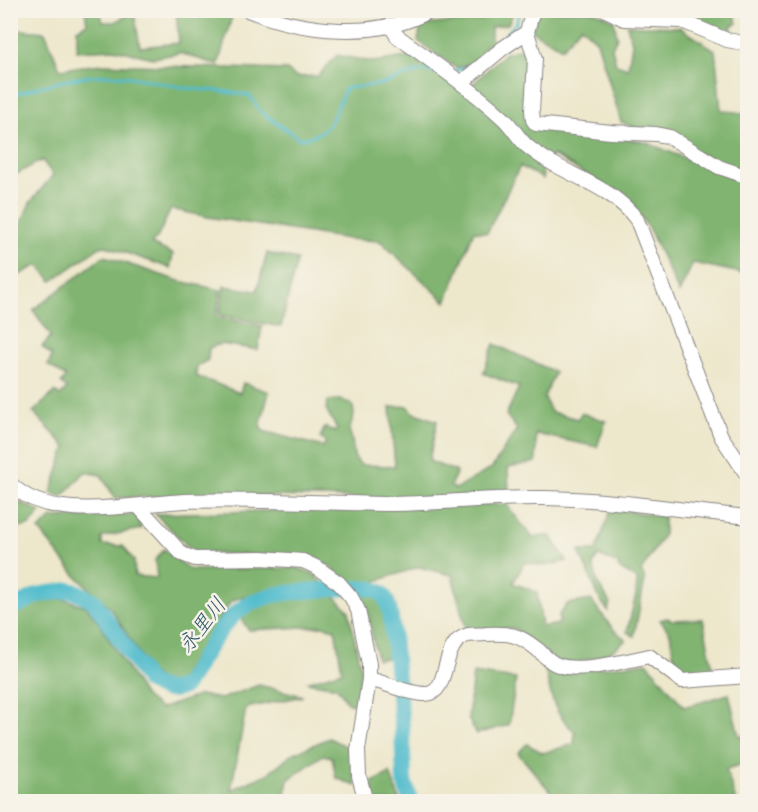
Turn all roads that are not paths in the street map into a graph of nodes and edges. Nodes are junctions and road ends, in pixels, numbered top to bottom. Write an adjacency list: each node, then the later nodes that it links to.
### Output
1 (248, 10): 5 (street)
2 (431, 10): 5 (street)
3 (533, 10): 6 (street)
4 (606, 10): 7 (street)
5 (390, 26): 8 (street)
6 (527, 32): 8 (street); 9 (street)
7 (747, 44)
8 (462, 82): 10 (street)
9 (747, 177)
10 (747, 476)
11 (10, 483): 12 (street)
12 (138, 506): 13 (street); 15 (street)
13 (747, 517)
14 (747, 676): 15 (street)
15 (374, 680): 16 (street)
16 (366, 801)

